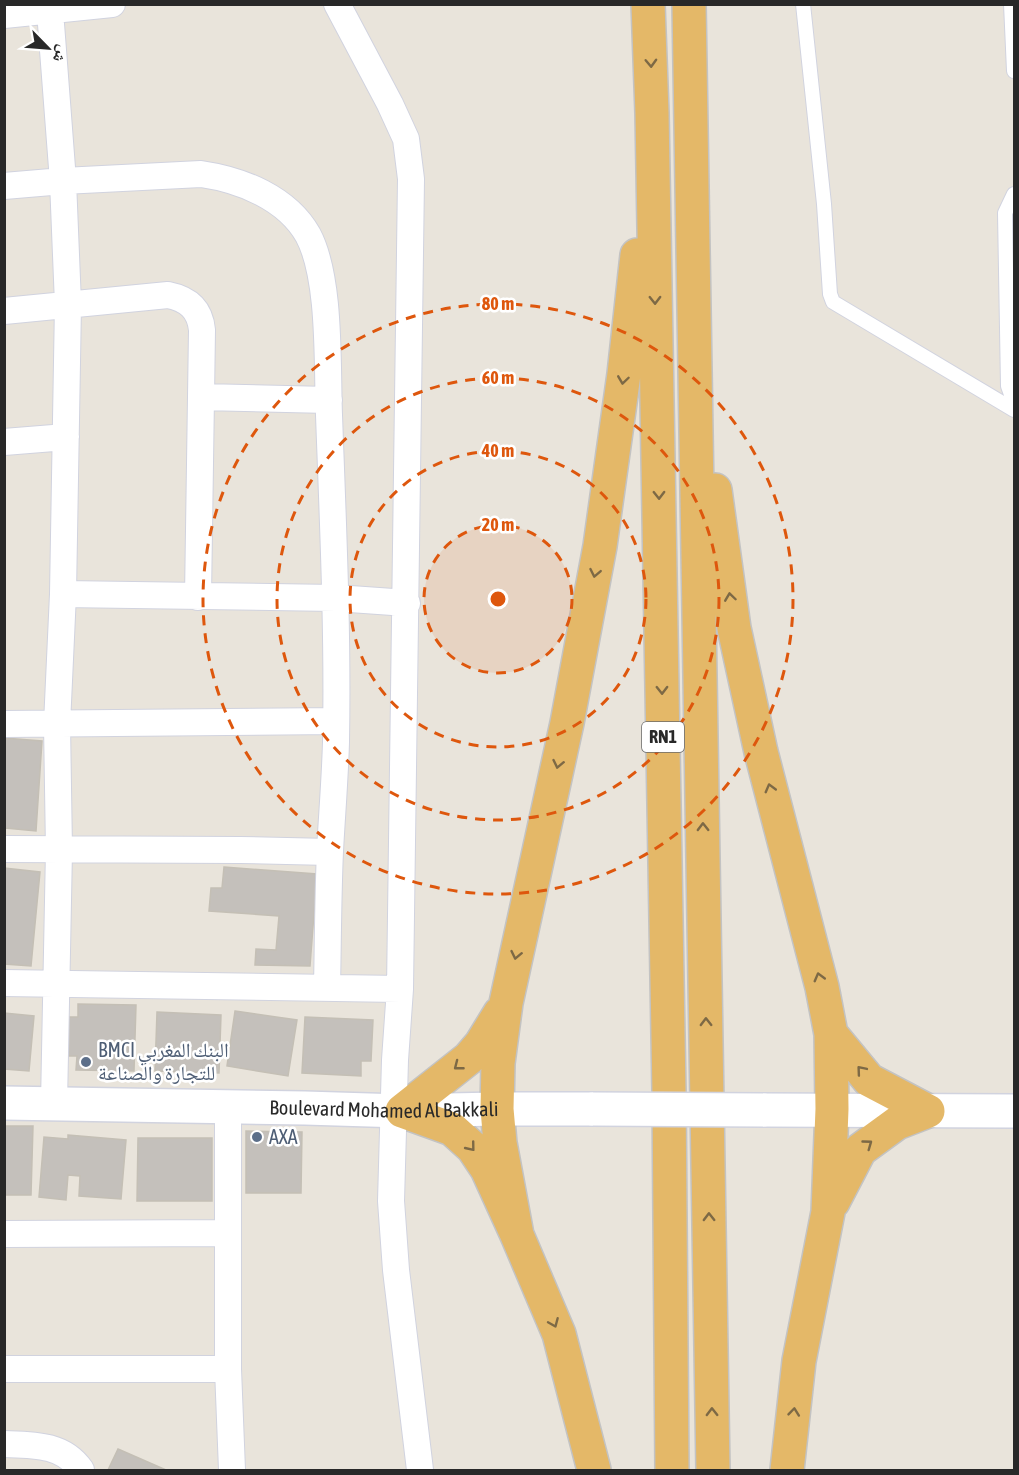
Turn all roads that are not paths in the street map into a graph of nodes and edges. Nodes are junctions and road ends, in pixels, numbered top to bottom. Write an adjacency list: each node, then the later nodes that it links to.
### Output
1 (112, 4): 7 (street)
2 (337, 4): 26 (street)
3 (648, 4): 10 (highway, RN1, one-way to 10)
4 (689, 4): 11 (highway, RN1)
5 (803, 4): 20 (lane)
6 (1011, 4): 9 (lane)
7 (50, 11): 8 (street); 12 (street)
8 (4, 15)
9 (1014, 71)
10 (652, 113): 37 (highway, one-way to 37); 58 (highway, RN1, one-way to 58)
11 (691, 122): 38 (highway, one-way to 11); 59 (highway, RN1, one-way to 11)
12 (63, 181): 13 (street); 15 (street); 18 (street)
13 (4, 186)
14 (1014, 194): 19 (lane)
15 (69, 304): 16 (street); 17 (street); 21 (street)
16 (4, 311)
17 (201, 397): 18 (street); 24 (street)
18 (328, 400): 25 (street)
19 (1014, 403)
20 (1014, 410)
21 (66, 437): 22 (street); 23 (street)
22 (4, 442)
23 (63, 594): 24 (street); 29 (street)
24 (198, 597): 25 (street)
25 (336, 598): 26 (street); 27 (street)
26 (406, 603): 36 (street)
27 (336, 721): 29 (street); 32 (street)
28 (4, 724): 29 (street)
29 (57, 724): 31 (street)
30 (4, 849): 31 (street)
31 (59, 850): 32 (street); 34 (street)
32 (330, 852): 35 (street)
33 (4, 982): 34 (street)
34 (56, 983): 35 (street); 40 (street)
35 (327, 987): 36 (street)
36 (400, 989): 44 (street)
37 (506, 1004): 42 (highway); 44 (highway, one-way to 44)
38 (831, 1034): 43 (highway); 45 (highway, one-way to 38)
39 (4, 1103): 40 (street, Boulevard Mohamed Al Bakkali)
40 (54, 1104): 41 (street, Boulevard Mohamed Al Bakkali)
41 (228, 1108): 44 (street, Boulevard Mohamed Al Bakkali); 48 (street)
42 (497, 1108): 43 (street, Boulevard Mohamed Al Bakkali, bridge); 44 (street, Boulevard Mohamed Al Bakkali); 50 (highway)
43 (832, 1109): 45 (street, Boulevard Mohamed Al Bakkali); 47 (highway)
44 (398, 1111): 50 (highway, one-way to 50); 57 (street)
45 (928, 1111): 46 (street, Boulevard Mohamed Al Bakkali); 47 (highway, one-way to 45)
46 (1014, 1111)
47 (828, 1212): 60 (highway, one-way to 47)
48 (228, 1233): 49 (street); 52 (street)
49 (4, 1234)
50 (517, 1235): 54 (highway, one-way to 54)
51 (4, 1369): 52 (street)
52 (228, 1369): 56 (street)
53 (4, 1444): 55 (street)
54 (593, 1469)
55 (81, 1470)
56 (232, 1470)
57 (420, 1470)
58 (672, 1470)
59 (713, 1470)
60 (787, 1470)

